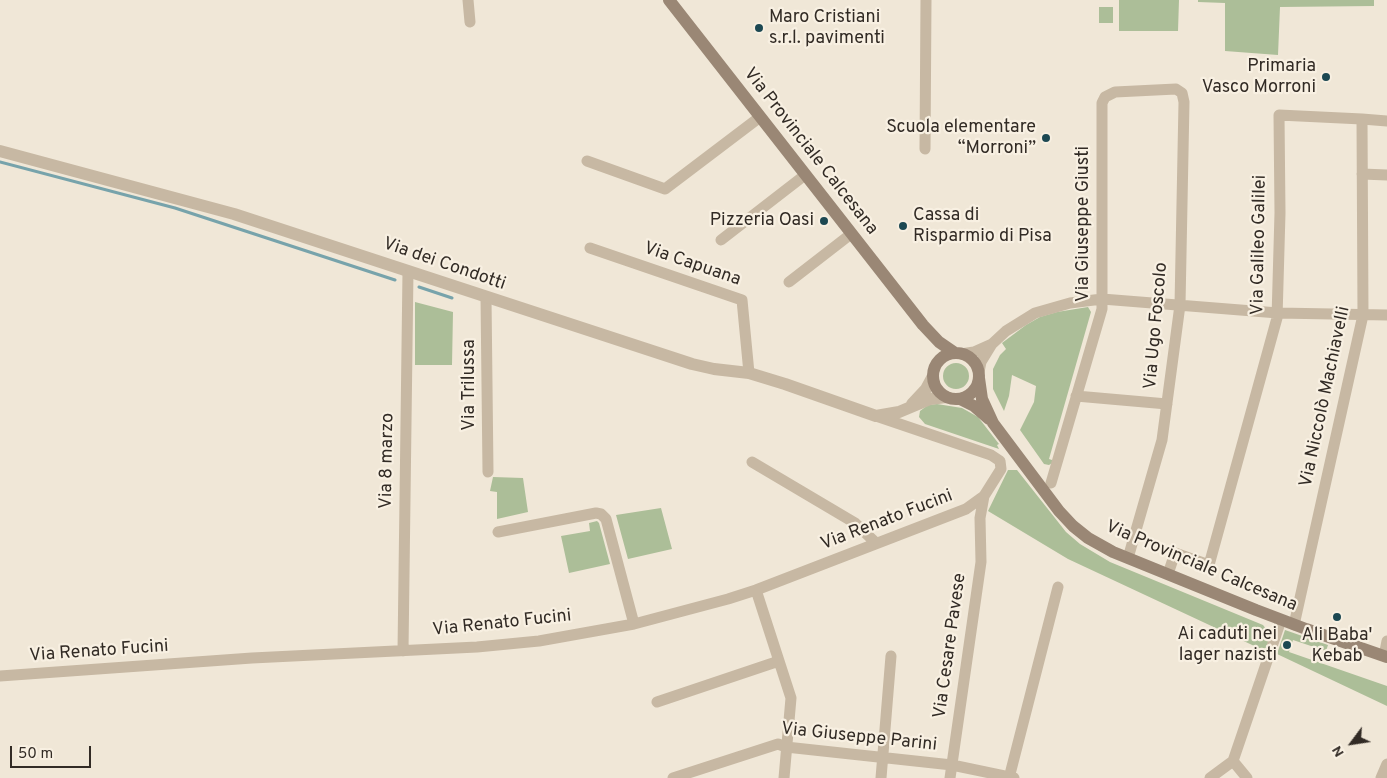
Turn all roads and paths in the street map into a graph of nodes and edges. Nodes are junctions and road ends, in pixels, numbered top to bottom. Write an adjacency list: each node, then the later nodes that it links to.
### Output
1 (468, 0): 4 (street)
2 (669, 0): 6 (main road, Via Provinciale Calcesana)
3 (926, 0): 9 (street)
4 (470, 22)
5 (1182, 93): 21 (street, Via Giuseppe Giusti); 22 (street, Via Ugo Foscolo)
6 (760, 117): 11 (street); 13 (main road, Via Provinciale Calcesana)
7 (1362, 119): 8 (street); 12 (street); 23 (street, Via Galileo Galilei)
8 (1387, 121)
9 (925, 149)
10 (0, 151): 18 (street, Via dei Condotti)
11 (587, 161)
12 (1362, 174): 14 (street); 24 (street, Via Niccolò Machiavelli)
13 (805, 175): 15 (main road, Via Provinciale Calcesana); 16 (street)
14 (1387, 175)
15 (851, 234): 19 (street); 26 (main road, Via Provinciale Calcesana)
16 (721, 240)
17 (590, 248): 30 (street, Via Capuana)
18 (408, 271): 20 (street, Via dei Condotti); 56 (street, Via 8 marzo)
19 (789, 282)
20 (486, 297): 30 (street, Via dei Condotti); 41 (street, Via Trilussa)
21 (1102, 299): 22 (street); 27 (street); 32 (street, Via Giuseppe Giusti)
22 (1180, 304): 23 (street); 35 (street, Via Ugo Foscolo)
23 (1278, 313): 24 (street); 49 (street, Via Galileo Galilei)
24 (1364, 315): 25 (street); 54 (street, Via Niccolò Machiavelli)
25 (1387, 315)
26 (923, 325): 28 (main road, Via Provinciale Calcesana); 29 (main road, Via Provinciale Calcesana)
27 (992, 344): 28 (street); 31 (street)
28 (958, 353): 29 (main road); 31 (main road)
29 (935, 370): 33 (main road); 36 (street)
30 (749, 373): 37 (street, Via dei Condotti)
31 (979, 375): 34 (main road); 38 (main road, Via Provinciale Calcesana)
32 (1076, 396): 35 (street); 42 (street, Via Giuseppe Giusti)
33 (946, 397): 34 (main road); 36 (street)
34 (960, 399): 38 (main road, Via Provinciale Calcesana)
35 (1167, 404): 48 (street, Via Ugo Foscolo)
36 (906, 409): 37 (street); 39 (street)
37 (876, 416): 39 (street, Via dei Condotti)
38 (992, 423): 48 (main road, Via Provinciale Calcesana)
39 (915, 430): 43 (street, Via dei Condotti)
40 (752, 462): 47 (street)
41 (488, 472)
42 (1051, 483)
43 (984, 496): 44 (street, Via Renato Fucini); 45 (street, Via Cesare Pavese)
44 (966, 509): 45 (street); 47 (street, Via Renato Fucini)
45 (980, 518): 66 (street, Via Cesare Pavese)
46 (498, 532): 53 (street)
47 (876, 543): 51 (street, Via Renato Fucini)
48 (1128, 558): 49 (main road, Via Provinciale Calcesana)
49 (1168, 574): 52 (main road, Via Provinciale Calcesana)
50 (1058, 587): 71 (street)
51 (756, 590): 53 (street, Via Renato Fucini); 59 (street)
52 (1281, 620): 54 (main road, Via Provinciale Calcesana); 64 (street)
53 (634, 624): 56 (street, Via Renato Fucini)
54 (1294, 625): 58 (main road, Via Provinciale Calcesana)
55 (1387, 641): 58 (street)
56 (404, 651): 60 (street, Via Renato Fucini)
57 (891, 656): 63 (street)
58 (1385, 656)
59 (779, 661): 61 (street); 62 (street)
60 (0, 676)
61 (657, 702)
62 (786, 747): 63 (street, Via Giuseppe Parini); 67 (street, Via Giuseppe Parini); 68 (street)
63 (882, 756): 66 (street, Via Giuseppe Parini); 69 (street)
64 (1233, 761): 73 (street); 74 (street)
65 (1387, 764): 75 (street)
66 (952, 765): 70 (street, Via Cesare Pavese); 71 (street, Via Giuseppe Parini)
67 (673, 778)
68 (784, 778)
69 (880, 778)
70 (950, 778)
71 (1009, 778): 72 (street, Via Giuseppe Parini)
72 (1014, 778)
73 (1210, 778)
74 (1247, 778)
75 (1381, 778)

